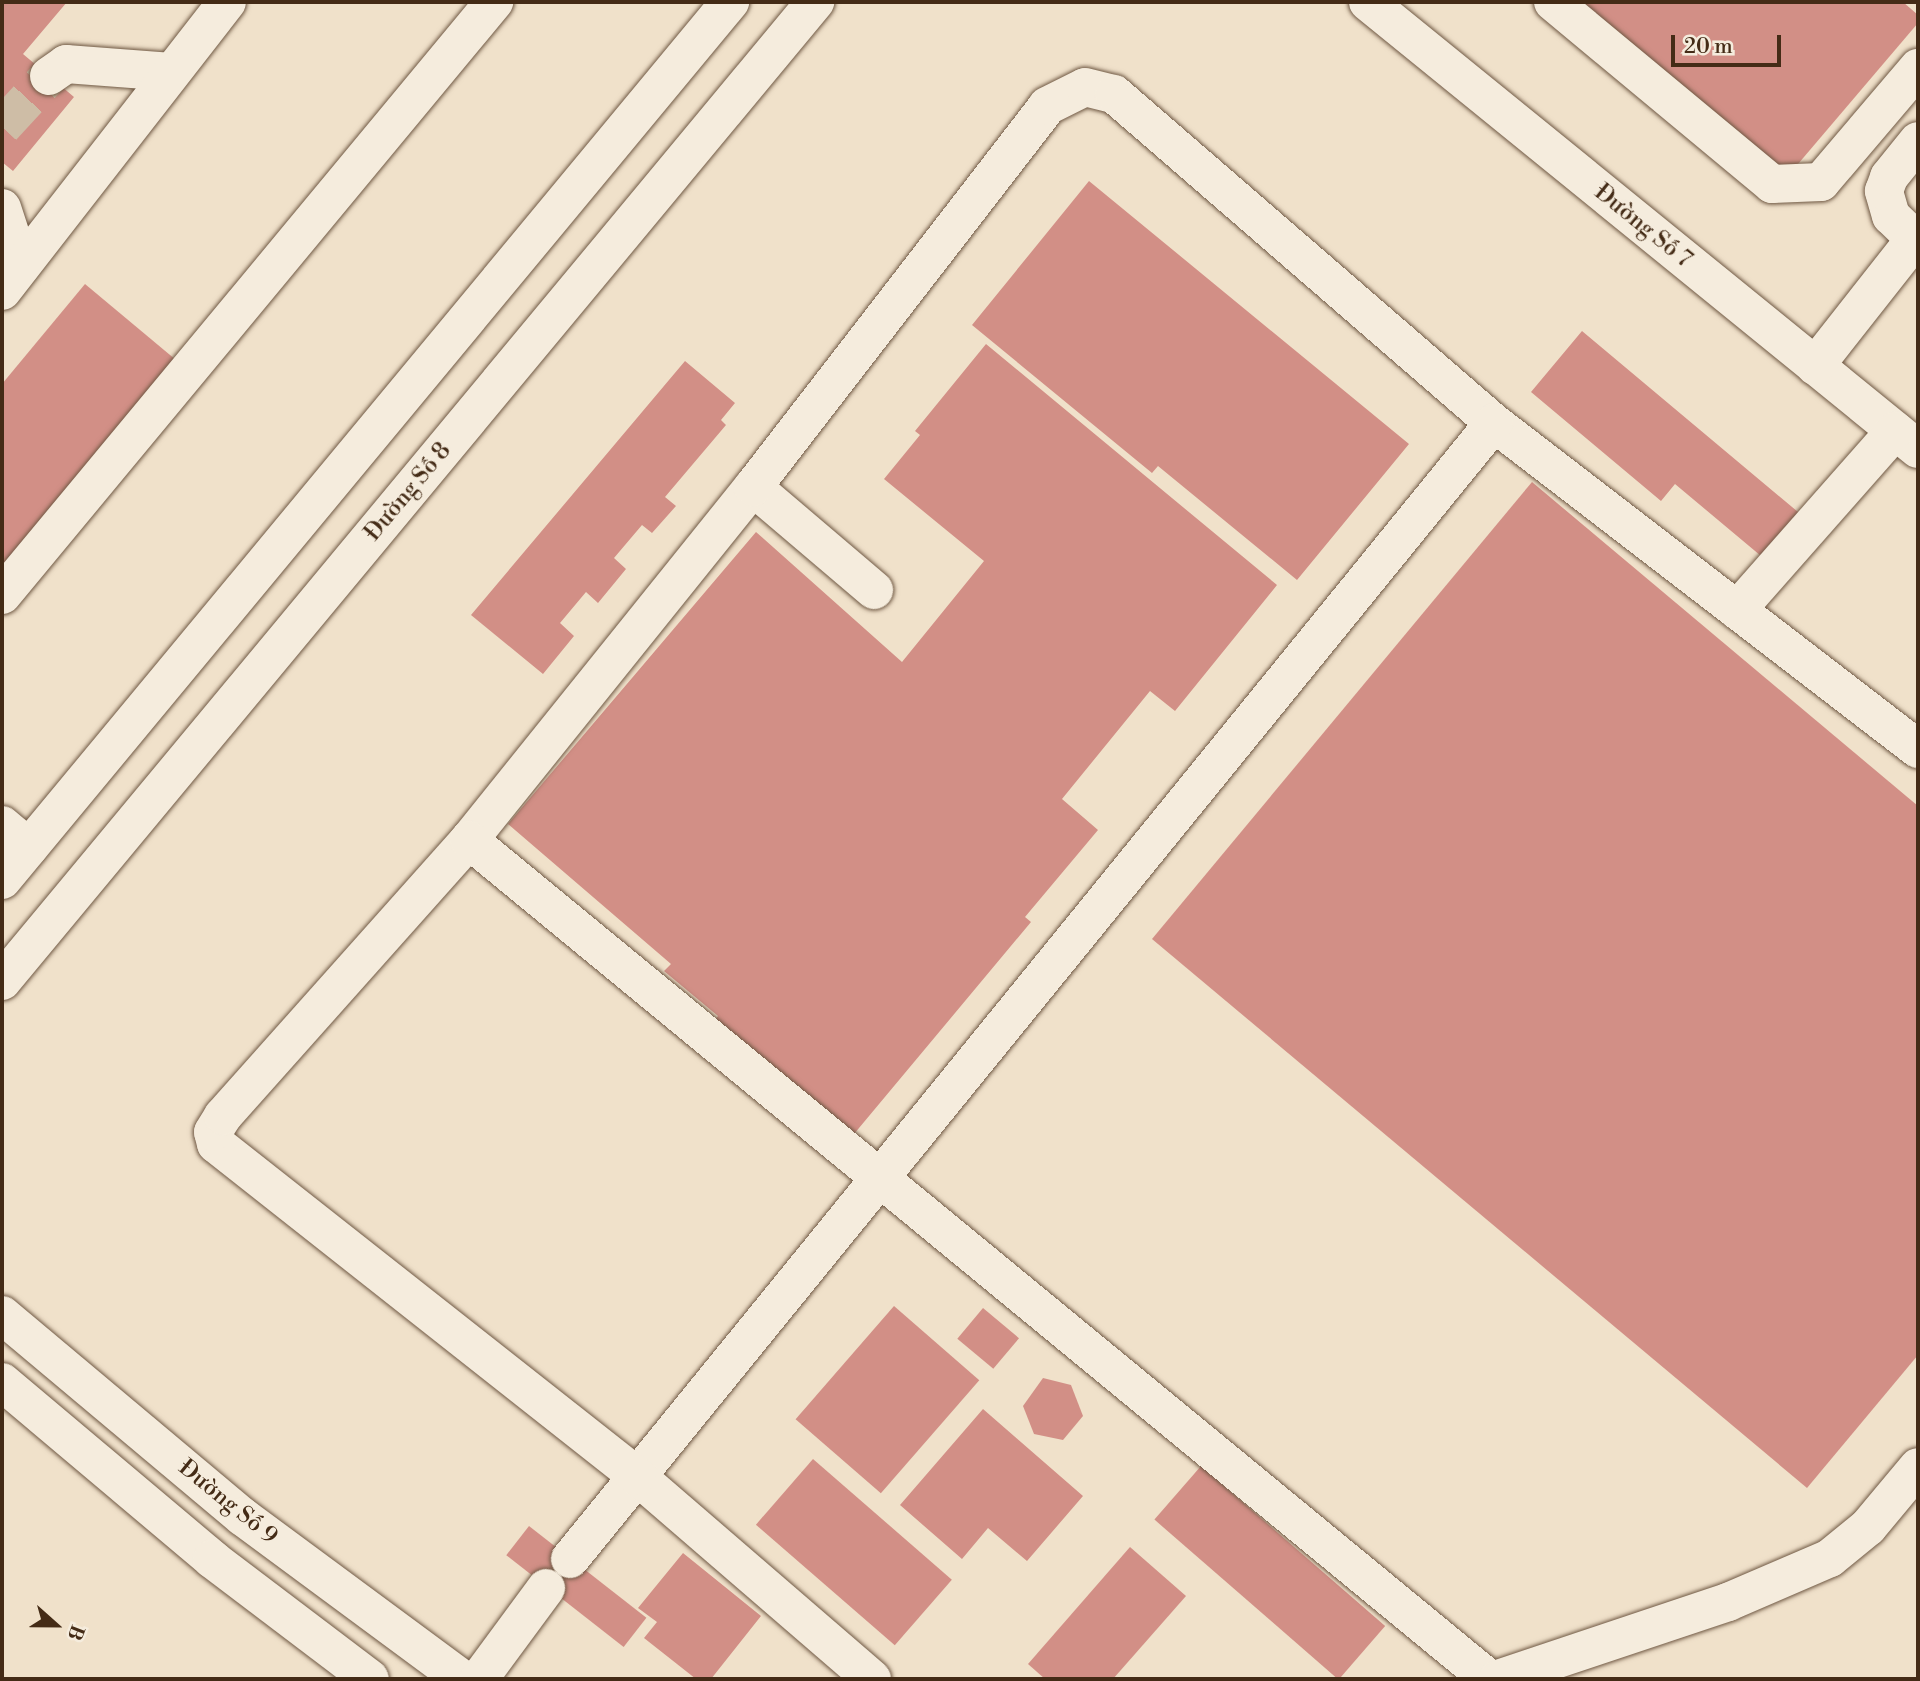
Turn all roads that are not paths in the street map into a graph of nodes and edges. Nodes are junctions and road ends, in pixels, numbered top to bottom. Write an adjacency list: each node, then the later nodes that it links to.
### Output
1 (227, 2): 8 (street)
2 (494, 2): 19 (street)
3 (730, 2): 22 (street)
4 (815, 2): 25 (street, Đường Số 8)
5 (1368, 2): 14 (street, Đường Số 7)
6 (1553, 2): 7 (street)
7 (1918, 68)
8 (172, 72): 9 (street); 13 (street)
9 (49, 76)
10 (1918, 141): 12 (street)
11 (2, 208): 13 (street)
12 (1917, 240): 14 (street)
13 (11, 278)
14 (1815, 366): 16 (street, Đường Số 7)
15 (1493, 423): 17 (street); 20 (street); 26 (street)
16 (1907, 440): 20 (street)
17 (753, 488): 18 (street); 23 (street)
18 (874, 590)
19 (2, 595)
20 (1737, 610): 21 (street)
21 (1918, 749)
22 (15, 836): 24 (street)
23 (469, 840): 26 (street); 30 (street)
24 (2, 880)
25 (2, 981)
26 (878, 1180): 30 (street); 37 (street)
27 (2, 1315): 34 (street, Đường Số 9)
28 (2, 1381): 33 (street)
29 (1918, 1466): 38 (street)
30 (637, 1476): 31 (street); 36 (street)
31 (570, 1559)
32 (546, 1588): 35 (street)
33 (370, 1679)
34 (462, 1679)
35 (480, 1679)
36 (872, 1679)
37 (1489, 1679)
38 (1498, 1679)

